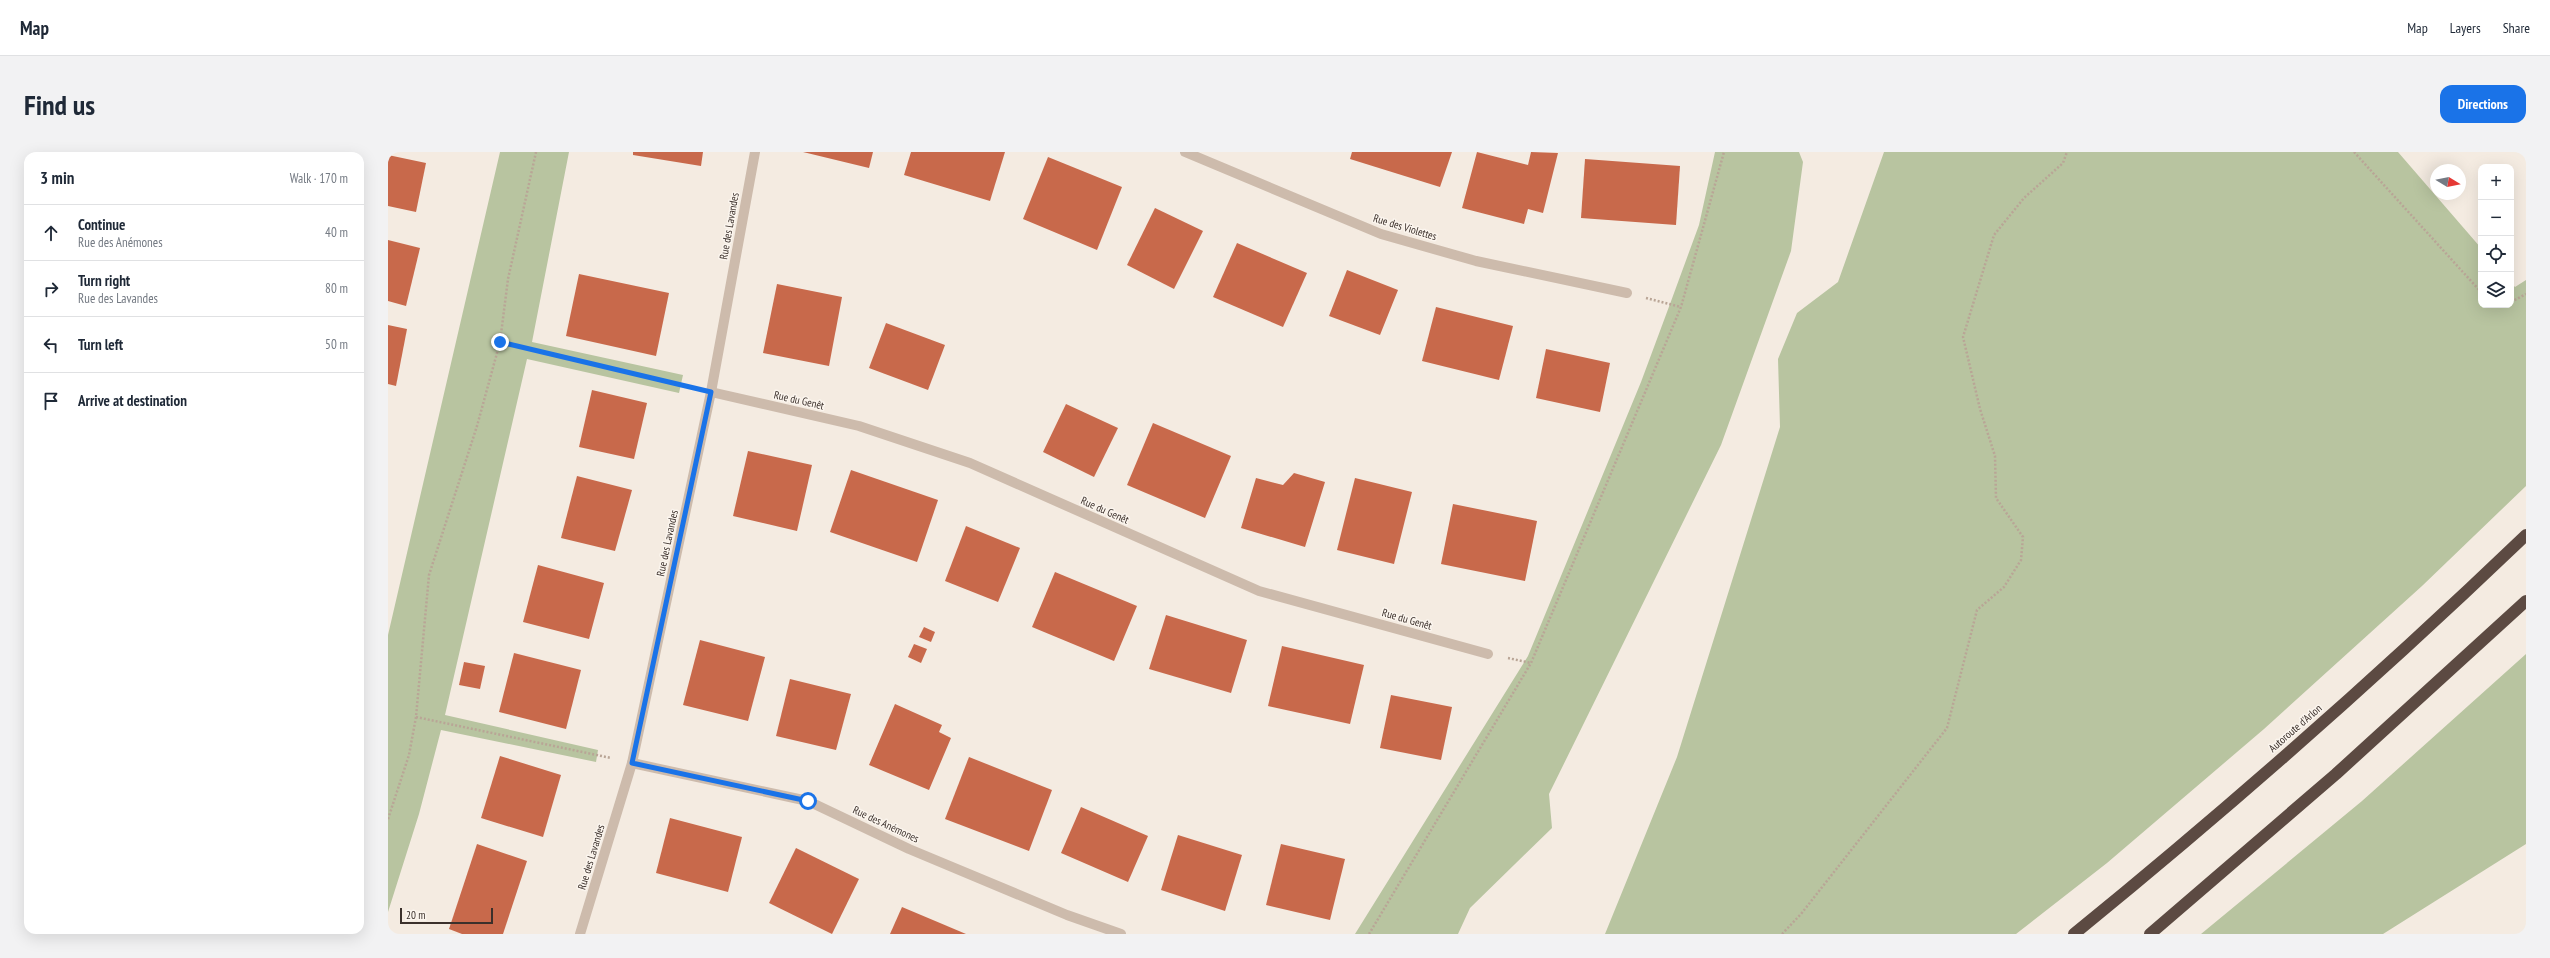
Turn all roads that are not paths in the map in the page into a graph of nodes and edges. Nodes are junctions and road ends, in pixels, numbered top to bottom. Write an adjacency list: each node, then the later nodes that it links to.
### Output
1 (755, 152): 4 (street, Rue des Lavandes)
2 (1185, 152): 3 (street, Rue des Violettes)
3 (1627, 293)
4 (711, 392): 7 (street, Rue du Genêt); 8 (street, Rue des Lavandes)
5 (2526, 535): 11 (highway, Autoroute d'Arlon)
6 (2526, 601): 12 (highway)
7 (1488, 654)
8 (632, 763): 9 (street, Rue des Lavandes); 10 (street, Rue des Anémones)
9 (580, 934)
10 (1121, 934)
11 (2074, 934)
12 (2150, 934)

